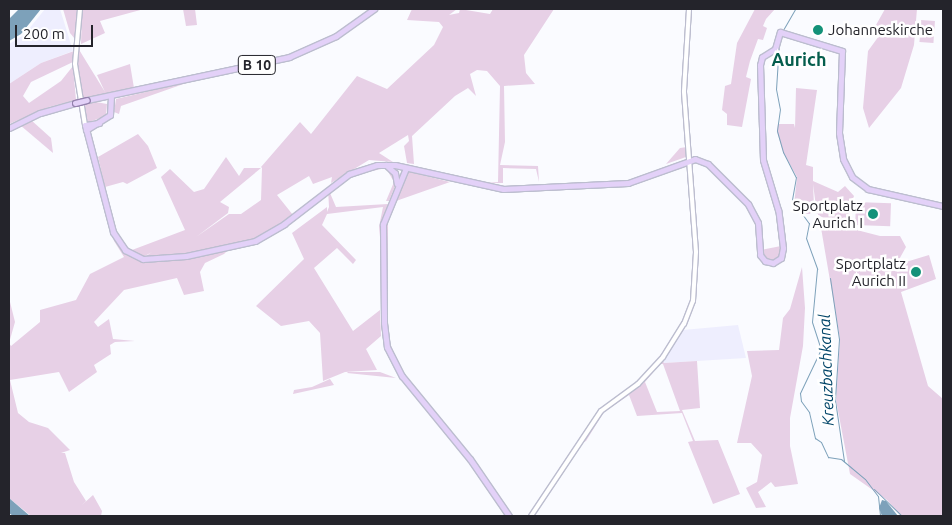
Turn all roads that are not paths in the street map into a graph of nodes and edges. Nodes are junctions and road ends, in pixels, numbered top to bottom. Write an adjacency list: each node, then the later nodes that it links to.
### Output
1 (80, 9): 8 (street)
2 (374, 9): 4 (main road, B 10)
3 (689, 9): 10 (street)
4 (110, 96): 5 (main road, B 10); 6 (main road); 7 (main road)
5 (100, 98): 6 (main road); 9 (main road, B 10, bridge)
6 (110, 105): 7 (main road)
7 (112, 111): 8 (main road)
8 (86, 127): 11 (main road)
9 (9, 128)
10 (690, 160): 12 (main road); 14 (main road); 16 (street)
11 (382, 164): 12 (main road); 13 (main road)
12 (404, 167): 13 (main road)
13 (398, 185): 15 (main road)
14 (943, 206)
15 (509, 516)
16 (531, 516)

